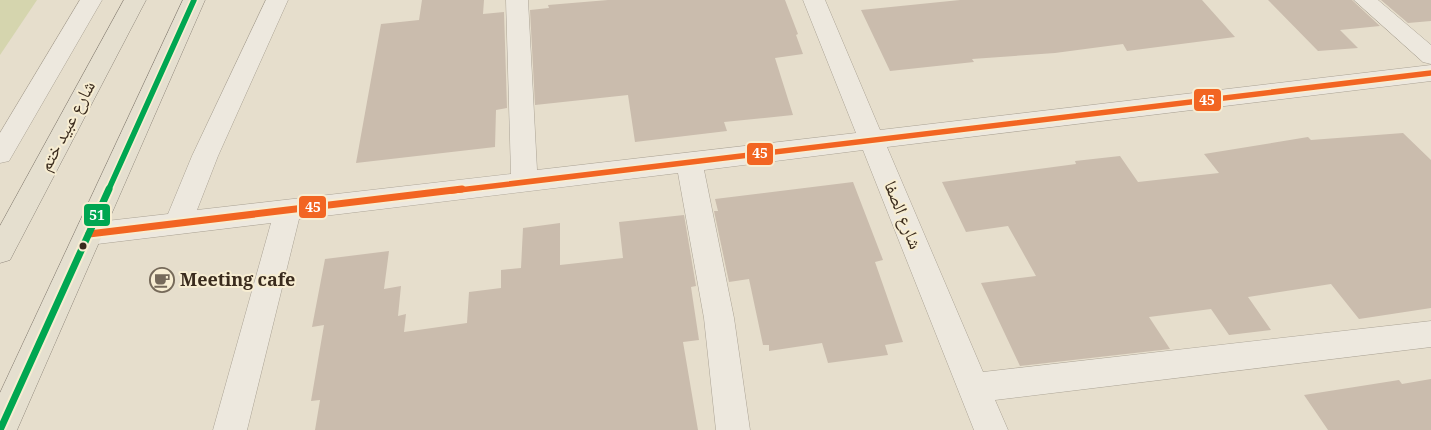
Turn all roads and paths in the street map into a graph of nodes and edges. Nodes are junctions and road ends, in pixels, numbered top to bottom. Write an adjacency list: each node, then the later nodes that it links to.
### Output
1 (91, 0): 11 (street)
2 (135, 0): 17 (main road, شارع عبيد ختم)
3 (194, 0): 16 (main road)
4 (278, 0): 15 (street)
5 (517, 0): 13 (street)
6 (814, 0): 10 (street, شارع الصفا)
7 (1365, 0): 8 (street)
8 (1431, 57)
9 (1431, 74): 10 (street)
10 (872, 140): 12 (street); 19 (street, شارع الصفا)
11 (0, 154)
12 (690, 162): 13 (street); 22 (street)
13 (524, 182): 14 (street)
14 (288, 210): 15 (street); 21 (street)
15 (178, 223): 16 (street)
16 (89, 234): 20 (main road)
17 (0, 252)
18 (1431, 334): 19 (street)
19 (974, 388): 23 (street, شارع الصفا)
20 (0, 430)
21 (230, 430)
22 (733, 430)
23 (991, 430)

